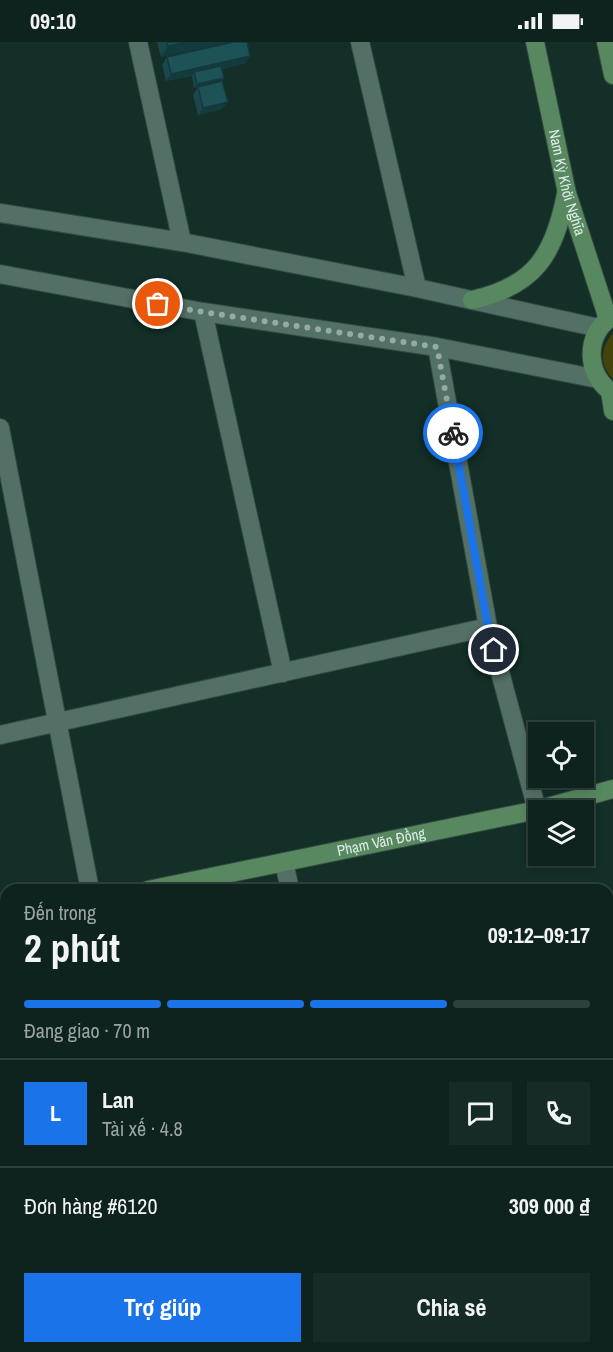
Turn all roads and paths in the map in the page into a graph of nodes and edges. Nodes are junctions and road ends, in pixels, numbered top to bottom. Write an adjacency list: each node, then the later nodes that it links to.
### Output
1 (138, 42): 8 (street)
2 (360, 42): 10 (street)
3 (535, 42): 6 (street, Nam Kỳ Khởi Nghĩa)
4 (606, 42): 5 (street)
5 (613, 75)
6 (567, 193): 11 (street); 13 (street, Nam Kỳ Khởi Nghĩa)
7 (0, 213): 8 (street)
8 (182, 242): 10 (street)
9 (0, 274): 12 (street)
10 (417, 288): 11 (street)
11 (472, 300): 13 (street)
12 (203, 312): 14 (street); 19 (street)
13 (607, 321): 15 (street)
14 (437, 347): 15 (street); 18 (street)
15 (607, 388): 16 (street)
16 (613, 411)
17 (0, 428): 20 (street)
18 (488, 627): 19 (street); 23 (street)
19 (283, 673): 20 (street)
20 (58, 722): 21 (street); 27 (street)
21 (0, 735)
22 (613, 789): 24 (street, Phạm Văn Đồng)
23 (534, 800)
24 (573, 800)
25 (528, 812): 26 (street, Phạm Văn Đồng)
26 (284, 862): 28 (street, Phạm Văn Đồng); 29 (street)
27 (89, 884)
28 (189, 884)
29 (289, 884)

